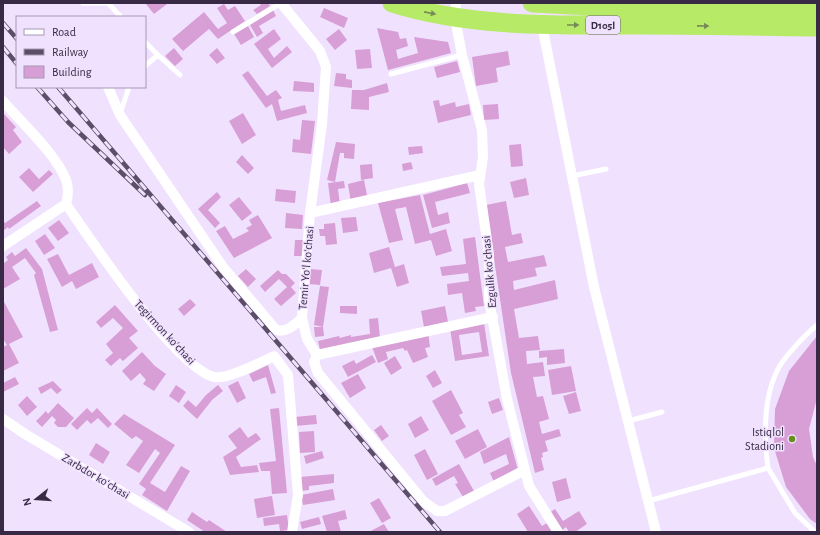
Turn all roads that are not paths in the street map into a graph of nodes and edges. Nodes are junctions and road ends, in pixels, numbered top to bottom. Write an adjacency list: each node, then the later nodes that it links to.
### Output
1 (83, 3): 9 (lane)
2 (281, 3): 12 (lane); 27 (street, Temir Yoʻl koʻchasi)
3 (392, 3): 8 (highway, D105l, one-way to 8)
4 (532, 3): 5 (highway, D105l)
5 (628, 6): 6 (highway, D105l)
6 (783, 6): 7 (highway, D105l)
7 (817, 8)
8 (456, 10): 10 (highway, D105l); 15 (street, Ezgulik koʻchasi)
9 (120, 16)
10 (542, 25): 11 (highway, D105l, one-way to 11); 25 (street)
11 (817, 27)
12 (233, 32)
13 (146, 43): 14 (lane)
14 (158, 55): 16 (lane); 18 (lane)
15 (462, 55): 17 (lane); 24 (street, Ezgulik koʻchasi)
16 (146, 65)
17 (391, 74)
18 (180, 75)
19 (108, 88): 22 (street, Temir Yoʻl koʻchasi)
20 (129, 88): 22 (lane)
21 (3, 101): 26 (street)
22 (120, 115): 30 (street, Temir Yoʻl koʻchasi)
23 (606, 169): 25 (lane)
24 (480, 174): 27 (street); 29 (street, Ezgulik koʻchasi)
25 (572, 176): 35 (street)
26 (66, 204): 28 (street); 40 (street, Tegirmon koʻchasi)
27 (310, 213): 30 (street, Temir Yoʻl koʻchasi)
28 (3, 246)
29 (493, 317): 32 (street); 37 (street, Ezgulik koʻchasi)
30 (302, 318): 32 (street)
31 (817, 325): 36 (lane)
32 (317, 355): 37 (street)
33 (662, 412): 35 (lane)
34 (3, 419): 39 (street, Zarbdor koʻchasi)
35 (628, 421): 38 (street)
36 (768, 468): 38 (lane); 43 (lane)
37 (525, 470): 41 (street, Ezgulik koʻchasi)
38 (648, 501): 42 (street)
39 (189, 532)
40 (292, 532)
41 (558, 532)
42 (656, 532)
43 (815, 532)

